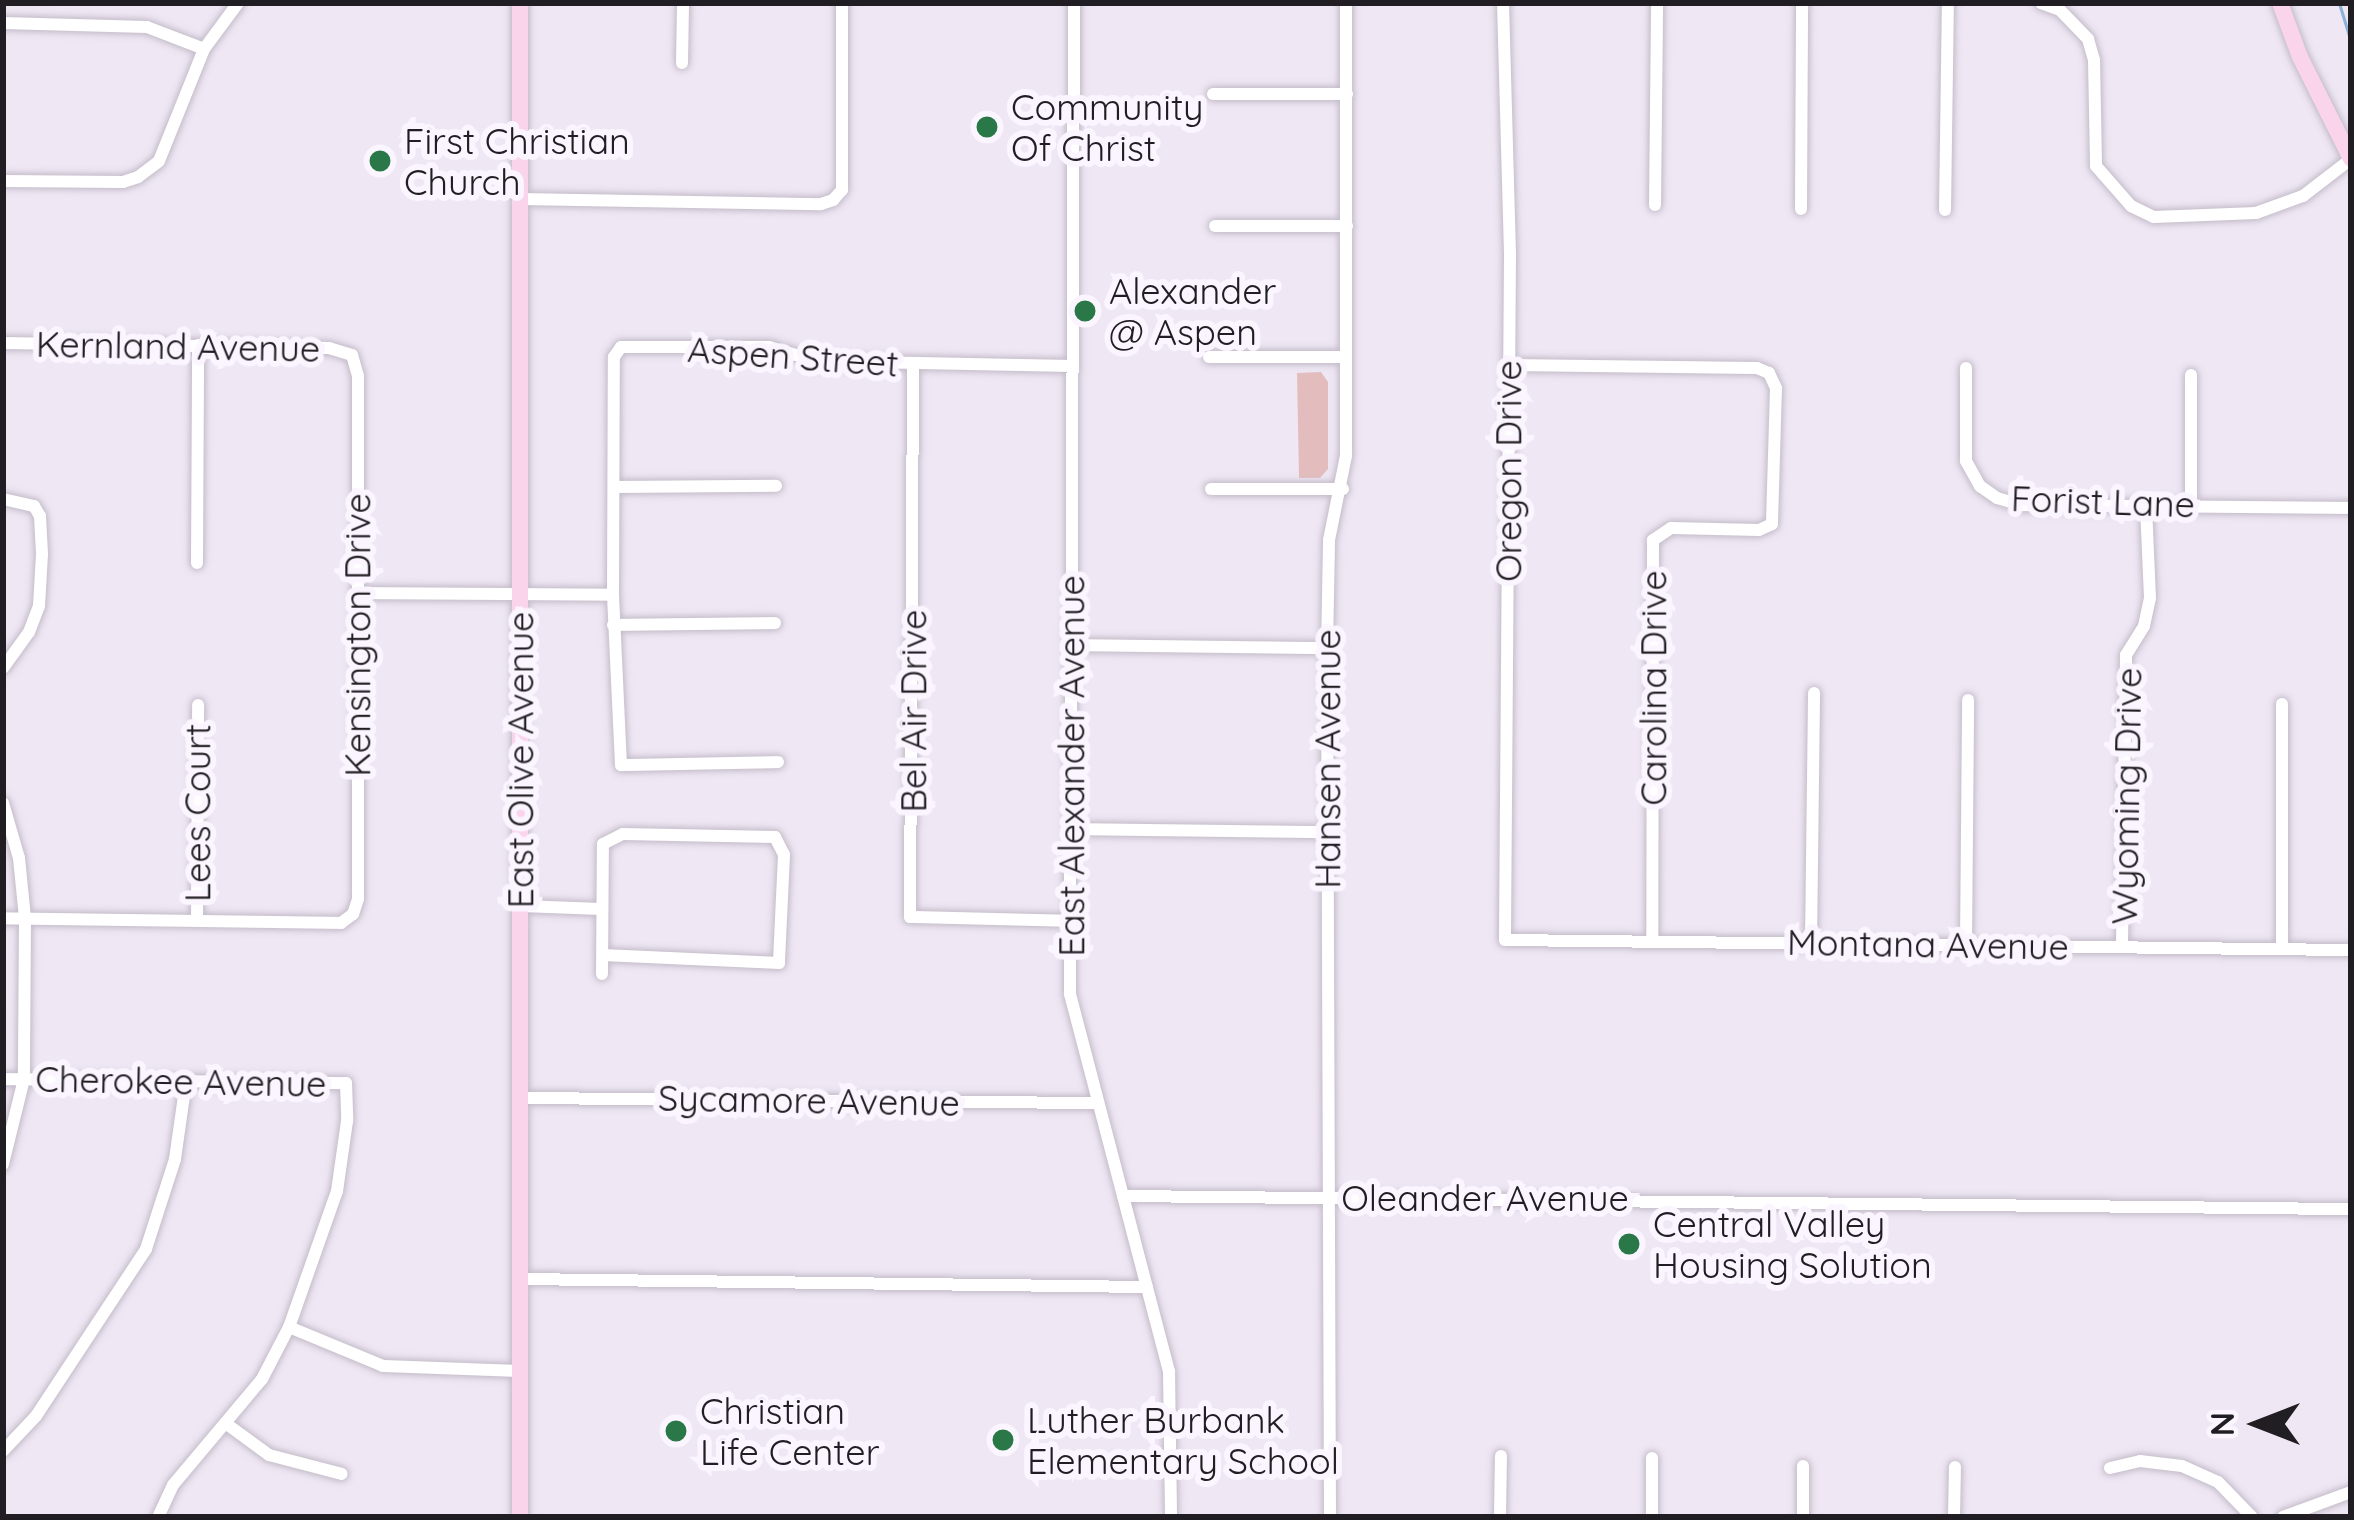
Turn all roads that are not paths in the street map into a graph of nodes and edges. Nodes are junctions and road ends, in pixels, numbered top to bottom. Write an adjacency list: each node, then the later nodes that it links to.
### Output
1 (238, 3): 14 (street)
2 (520, 3): 20 (main road, East Olive Avenue)
3 (683, 3): 15 (street)
4 (842, 3): 20 (street)
5 (1074, 3): 33 (street, East Alexander Avenue)
6 (1346, 3): 17 (street, Hansen Avenue)
7 (1503, 3): 32 (street, Oregon Drive)
8 (1657, 3): 21 (street)
9 (1802, 3): 22 (street)
10 (1948, 3): 23 (street)
11 (2041, 3): 18 (street)
12 (2280, 3): 18 (main road)
13 (3, 23): 14 (street)
14 (204, 49): 19 (street)
15 (682, 63)
16 (1213, 94): 17 (street)
17 (1347, 94): 25 (street, Hansen Avenue)
18 (2351, 159)
19 (3, 181)
20 (520, 199): 46 (main road, East Olive Avenue)
21 (1654, 205)
22 (1801, 209)
23 (1945, 210)
24 (1214, 226): 25 (street)
25 (1347, 226): 30 (street, Hansen Avenue)
26 (3, 343): 27 (street, Kernland Avenue)
27 (198, 345): 28 (street, Kernland Avenue); 44 (street)
28 (352, 356): 45 (street, Kensington Drive)
29 (1209, 357): 30 (street)
30 (1346, 357): 39 (street, Hansen Avenue)
31 (913, 365): 33 (street, Aspen Street); 37 (street, Aspen Street); 66 (street, Bel Air Drive)
32 (1509, 365): 67 (street, Oregon Drive); 68 (street, Carolina Drive)
33 (1072, 367): 50 (street, East Alexander Avenue)
34 (1966, 368): 42 (street, Forist Lane)
35 (2192, 375): 41 (street)
36 (776, 486): 37 (street)
37 (614, 487): 47 (street, Aspen Street)
38 (1211, 488): 39 (street)
39 (1343, 488): 51 (street, Hansen Avenue)
40 (3, 499): 52 (street)
41 (2191, 505): 42 (street, Forist Lane); 43 (street, Forist Lane)
42 (2146, 506): 71 (street, Wyoming Drive)
43 (2351, 508)
44 (197, 563)
45 (357, 593): 46 (street); 65 (street, Kensington Drive)
46 (519, 593): 47 (street); 61 (main road, East Olive Avenue)
47 (613, 595): 49 (street, Aspen Street)
48 (775, 623): 49 (street)
49 (613, 626): 57 (street, Aspen Street)
50 (1072, 645): 51 (street); 59 (street, East Alexander Avenue)
51 (1327, 648): 60 (street, Hansen Avenue)
52 (3, 668)
53 (1814, 693): 69 (street)
54 (1968, 700): 70 (street)
55 (2282, 704): 72 (street)
56 (198, 705): 65 (street, Lees Court)
57 (778, 762)
58 (3, 803): 64 (street)
59 (1071, 829): 60 (street); 66 (street, East Alexander Avenue)
60 (1326, 832): 83 (street, Hansen Avenue)
61 (520, 906): 62 (street); 79 (main road, East Olive Avenue)
62 (602, 909): 74 (street); 74 (street)
63 (3, 917): 64 (street)
64 (25, 918): 65 (street); 77 (street)
65 (197, 920)
66 (1070, 921): 80 (street, East Alexander Avenue)
67 (1505, 940): 68 (street, Montana Avenue)
68 (1652, 941): 69 (street, Montana Avenue)
69 (1811, 943): 70 (street, Montana Avenue)
70 (1966, 944): 71 (street, Montana Avenue)
71 (2122, 946): 72 (street, Montana Avenue)
72 (2282, 950): 73 (street, Montana Avenue)
73 (2351, 950)
74 (603, 956): 75 (street)
75 (602, 974)
76 (3, 1078): 77 (street, Cherokee Avenue)
77 (24, 1079): 78 (street, Cherokee Avenue); 81 (street)
78 (186, 1082): 87 (street, Cherokee Avenue); 90 (street)
79 (521, 1098): 80 (street, Sycamore Avenue); 85 (main road, East Olive Avenue)
80 (1098, 1103): 82 (street, East Alexander Avenue)
81 (3, 1164)
82 (1123, 1196): 83 (street, Oleander Avenue); 86 (street, East Alexander Avenue)
83 (1329, 1198): 84 (street, Oleander Avenue); 101 (street, Hansen Avenue)
84 (2351, 1209)
85 (520, 1279): 86 (street); 88 (main road, East Olive Avenue)
86 (1147, 1287): 100 (street, East Alexander Avenue)
87 (290, 1327): 88 (street); 89 (street)
88 (520, 1371): 99 (main road, East Olive Avenue)
89 (227, 1425): 96 (street); 98 (street)
90 (3, 1451)
91 (1501, 1456): 102 (street)
92 (1652, 1458): 103 (street)
93 (1803, 1466): 104 (street)
94 (1955, 1466): 105 (street)
95 (2110, 1468): 106 (street)
96 (342, 1474)
97 (2351, 1492): 107 (street)
98 (158, 1517)
99 (520, 1517)
100 (1171, 1517)
101 (1330, 1517)
102 (1500, 1517)
103 (1652, 1517)
104 (1803, 1517)
105 (1954, 1517)
106 (2252, 1517)
107 (2283, 1517)

